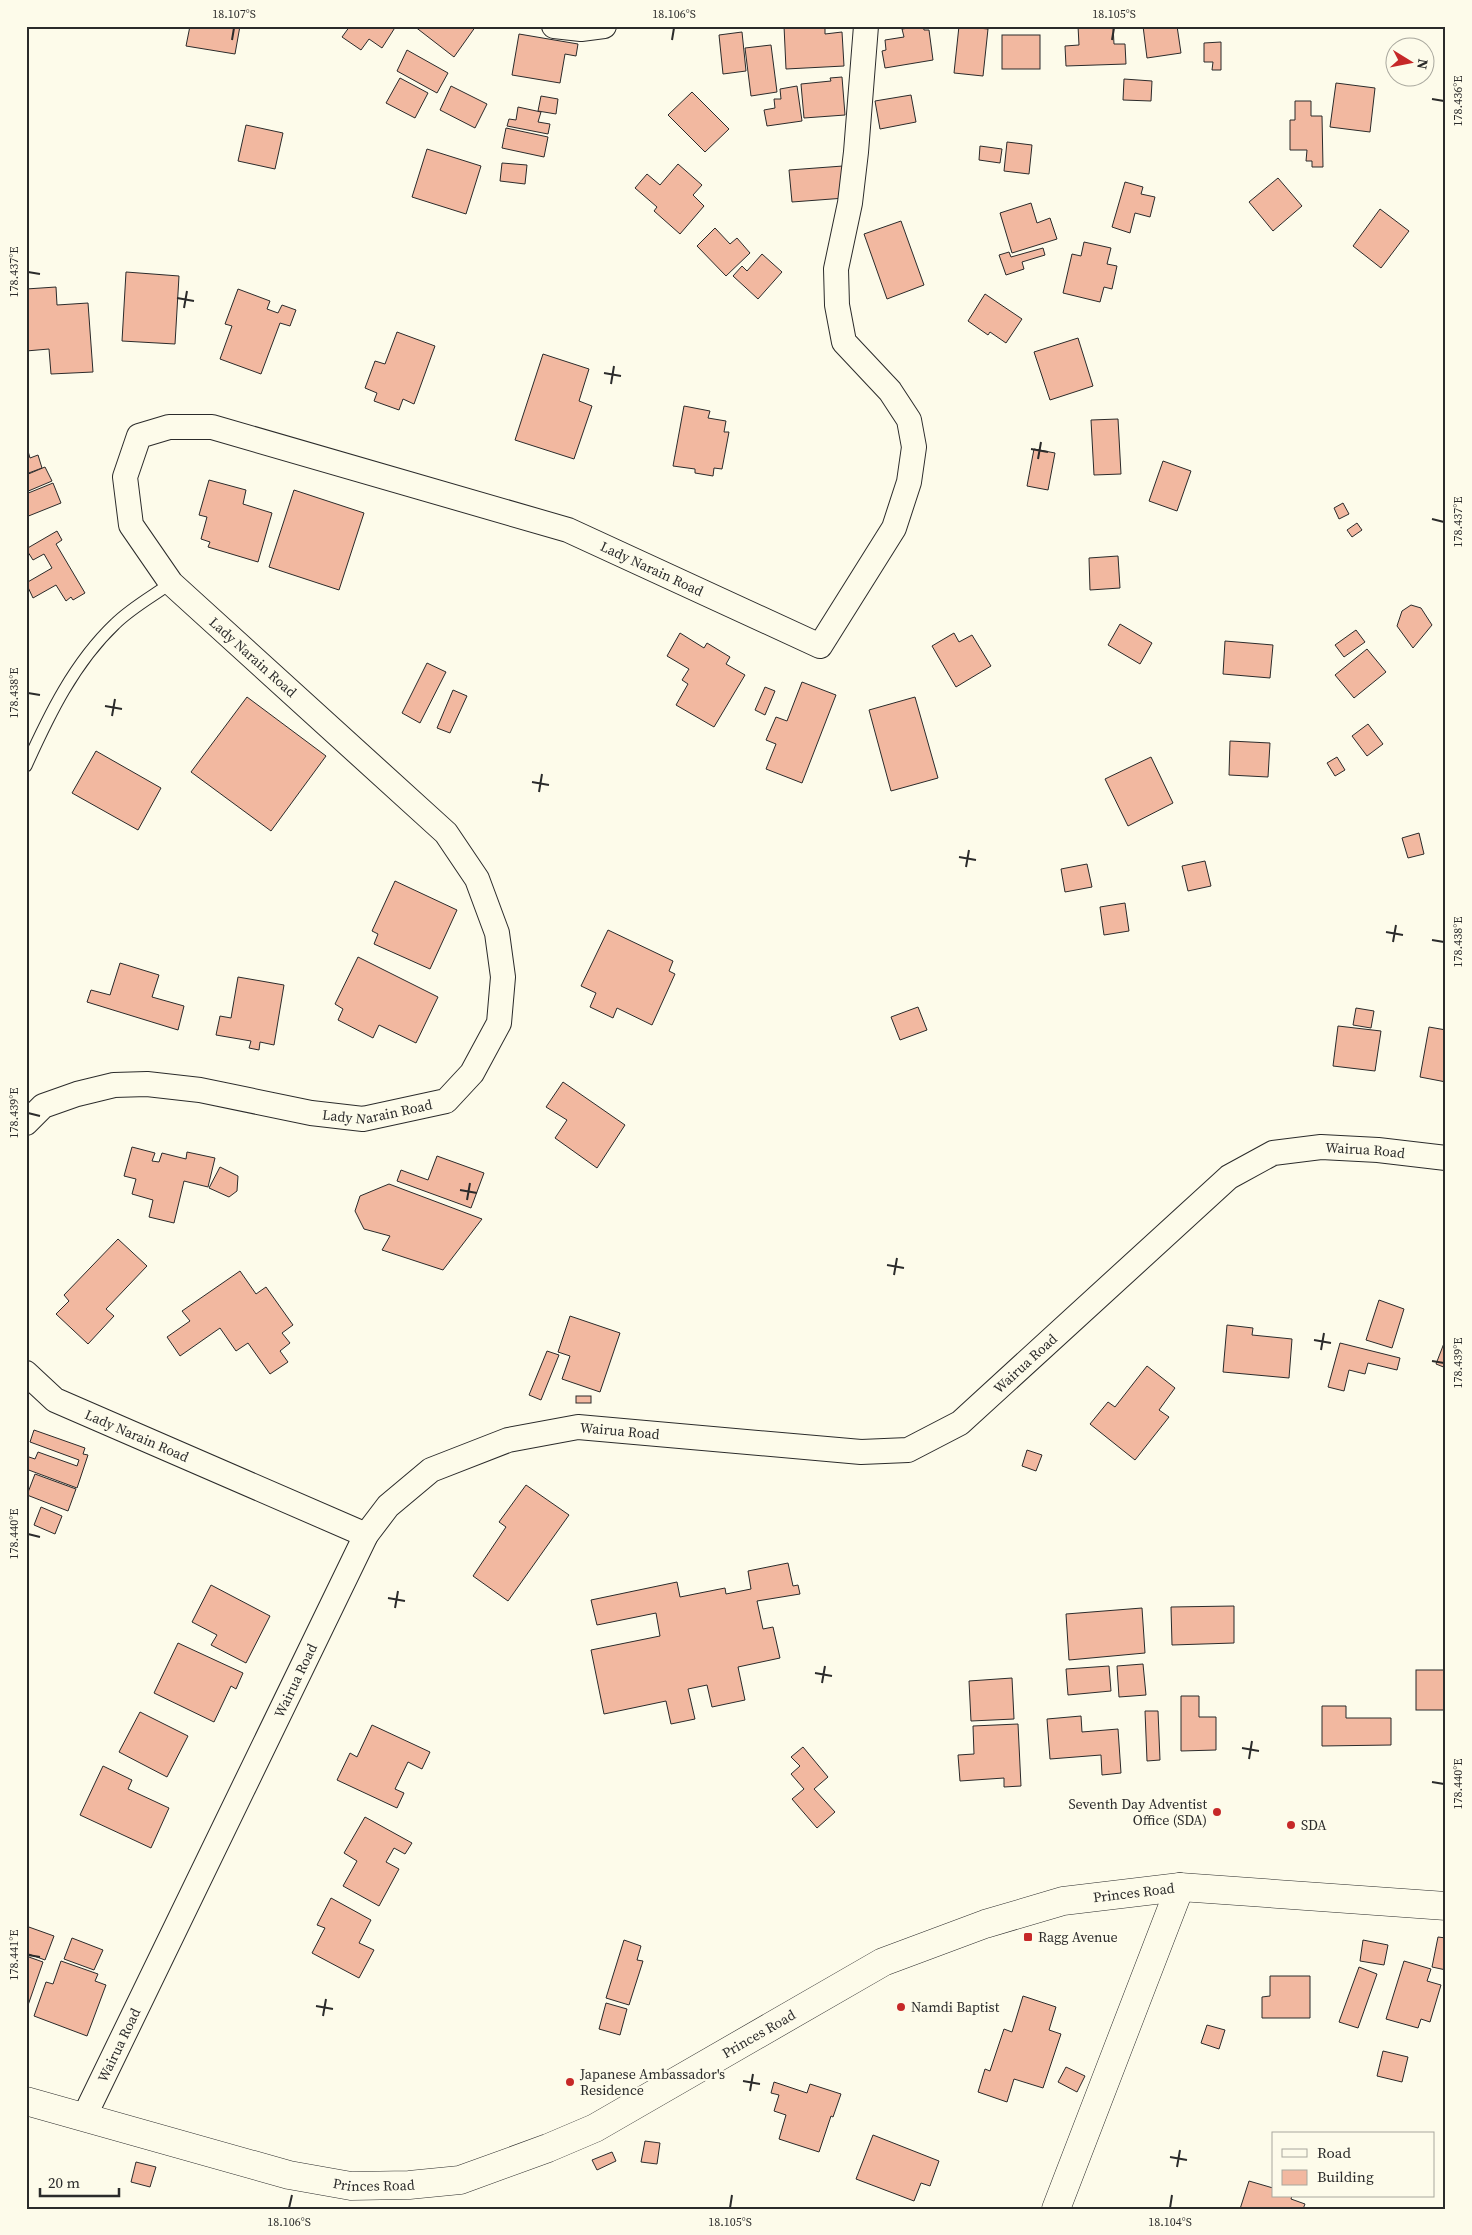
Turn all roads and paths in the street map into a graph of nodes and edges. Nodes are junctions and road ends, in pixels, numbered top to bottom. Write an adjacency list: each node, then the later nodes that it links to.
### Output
1 (554, 26): 2 (street)
2 (604, 26)
3 (866, 26): 4 (street, Lady Narain Road)
4 (171, 583): 5 (lane); 6 (street, Lady Narain Road)
5 (26, 766)
6 (26, 1123)
7 (1446, 1158): 9 (street, Wairua Road)
8 (26, 1373): 9 (street, Lady Narain Road)
9 (366, 1535): 13 (street, Wairua Road)
10 (1180, 1887): 11 (main road, Princes Road); 13 (main road, Princes Road); 14 (main road)
11 (1446, 1906)
12 (26, 2101): 13 (main road, Princes Road)
13 (84, 2117)
14 (1056, 2209)

